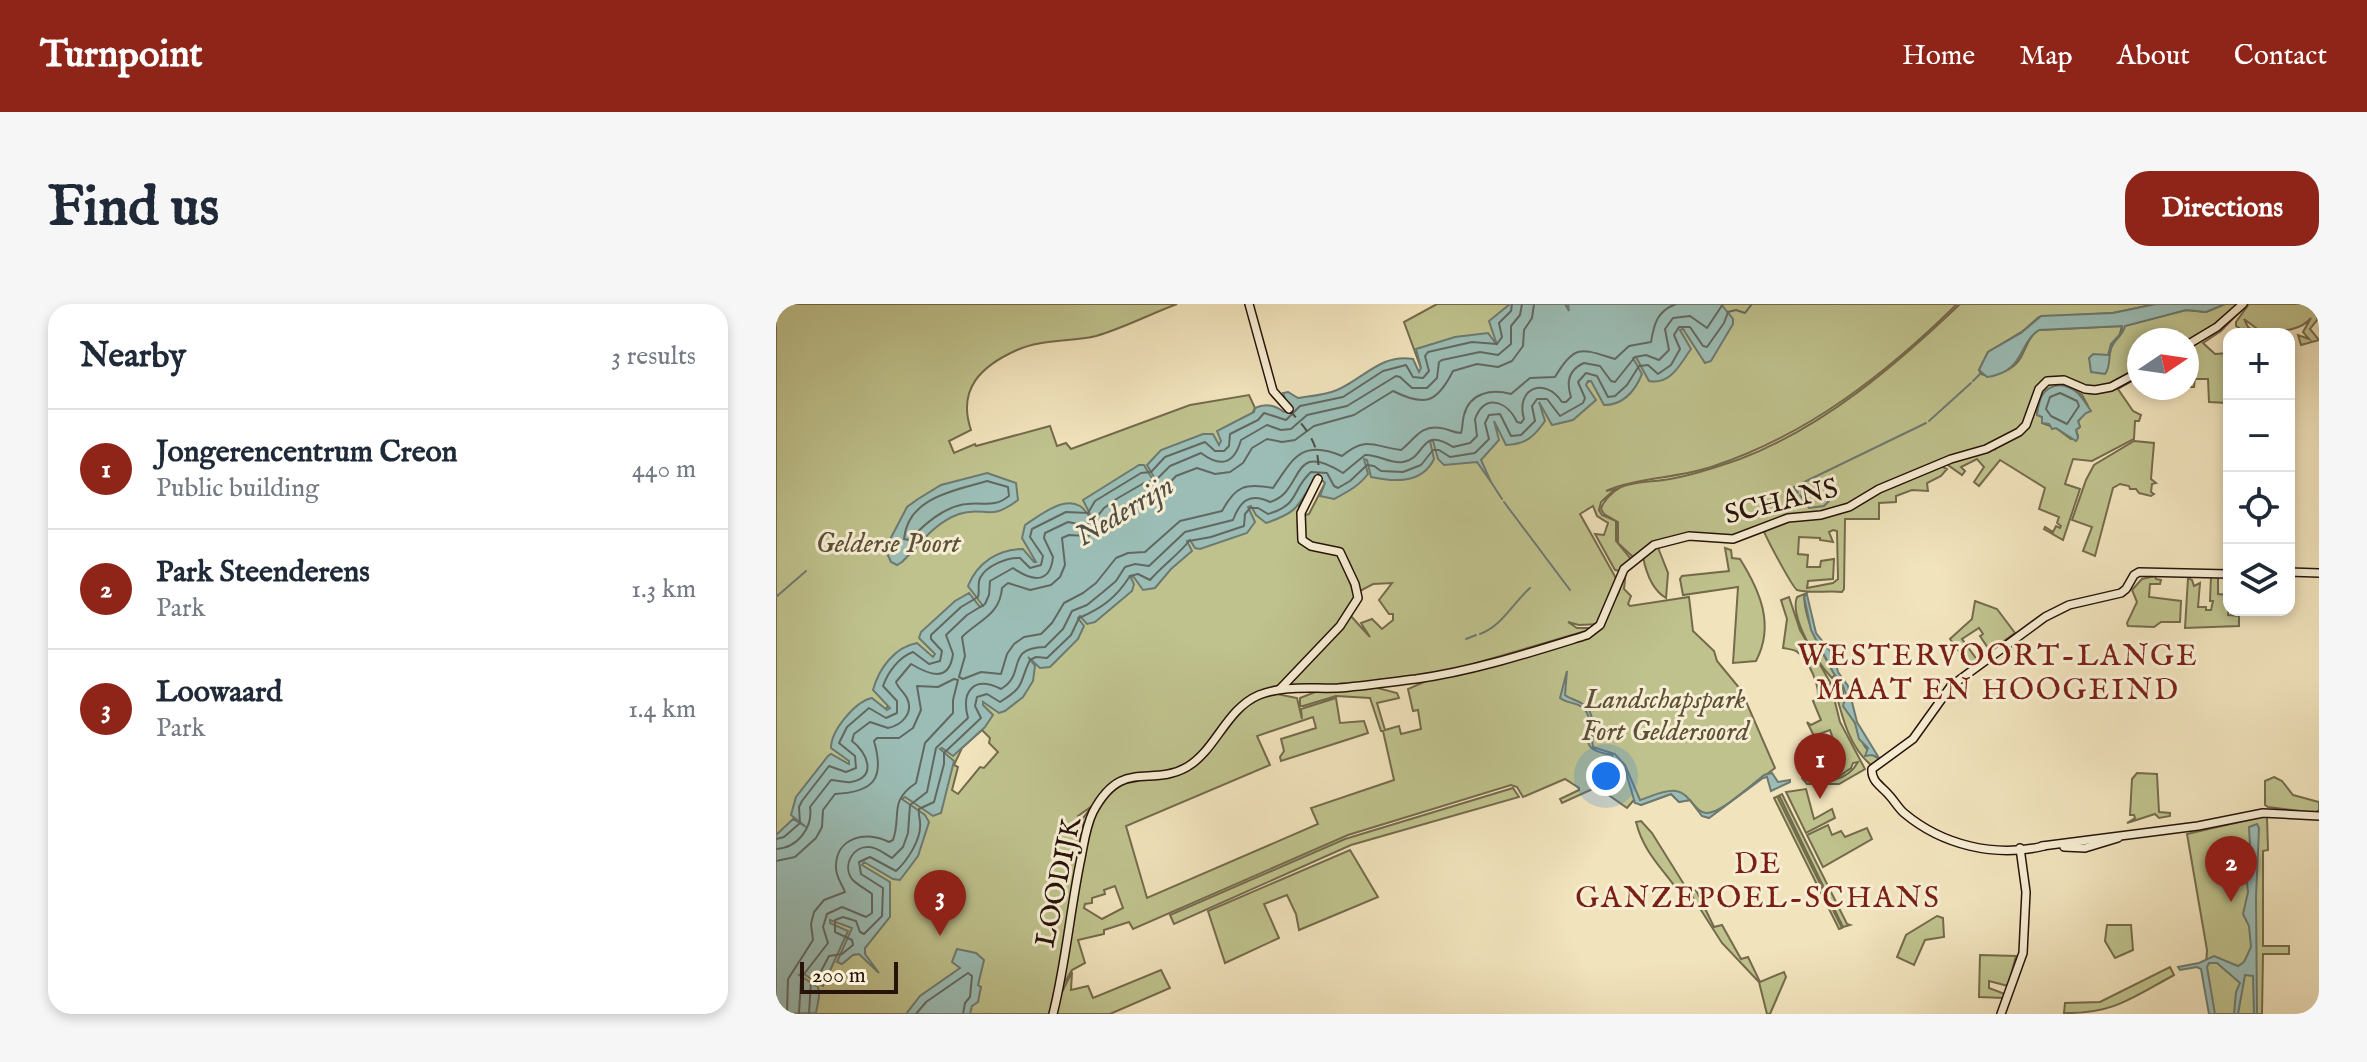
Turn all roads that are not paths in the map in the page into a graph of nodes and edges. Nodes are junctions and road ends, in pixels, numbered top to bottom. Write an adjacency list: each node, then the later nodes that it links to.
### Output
1 (1249, 304): 5 (street)
2 (2243, 304): 3 (street)
3 (2199, 338)
4 (2127, 378): 10 (street, SCHANS)
5 (1289, 409)
6 (1318, 479): 11 (street)
7 (2295, 572): 8 (street)
8 (2319, 573)
9 (2223, 574): 13 (street)
10 (1436, 676): 11 (street, LOODIJK)
11 (1280, 689): 14 (street, LOODIJK)
12 (2319, 818): 13 (street)
13 (2020, 850): 15 (street)
14 (1053, 1014)
15 (2001, 1014)

